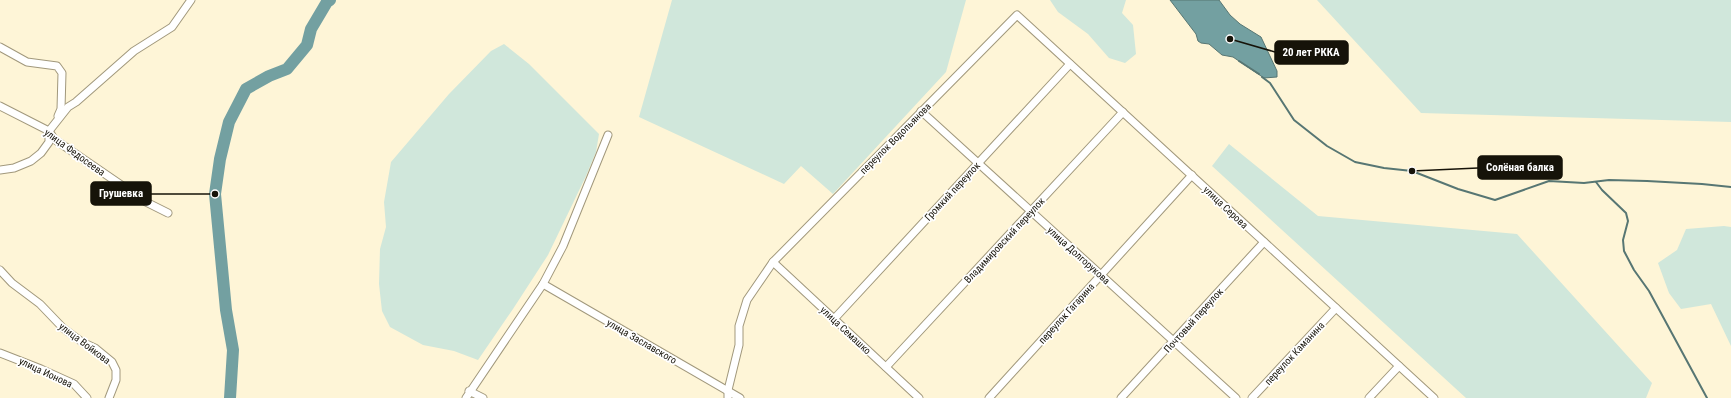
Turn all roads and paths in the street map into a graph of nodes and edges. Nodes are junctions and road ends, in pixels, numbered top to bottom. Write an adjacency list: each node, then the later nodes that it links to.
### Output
1 (191, 0): 8 (street)
2 (1017, 15): 4 (street, улица Серова); 6 (street, переулок Водопьянова)
3 (0, 47): 8 (street)
4 (1070, 64): 7 (street, улица Серова); 10 (street, Громкий переулок)
5 (0, 106): 8 (street, улица Федосеева)
6 (921, 111): 10 (street, улица Долгорукова); 16 (street, переулок Водопьянова)
7 (1123, 112): 12 (street, улица Серова); 13 (street, Владимировский переулок)
8 (52, 129): 11 (street); 14 (street, улица Федосеева)
9 (608, 135): 19 (street)
10 (978, 163): 13 (street, улица Долгорукова); 21 (street, Громкий переулок)
11 (0, 170)
12 (1192, 175): 15 (street, улица Серова); 18 (street, переулок Гагарина)
13 (1031, 211): 18 (street, улица Долгорукова); 25 (street, Владимировский переулок)
14 (168, 212)
15 (1264, 242): 20 (street, улица Серова); 22 (street, Почтовый переулок)
16 (773, 262): 21 (street, улица Семашко); 26 (street, переулок Водопьянова)
17 (0, 270): 29 (street, улица Войкова)
18 (1101, 275): 22 (street, улица Долгорукова); 35 (street, переулок Гагарина)
19 (544, 284): 26 (street, улица Заславского); 27 (street)
20 (1336, 308): 24 (street, улица Серова); 38 (street, переулок Каманина)
21 (834, 319): 25 (street, улица Семашко)
22 (1173, 341): 36 (street, Почтовый переулок); 37 (street, улица Долгорукова)
23 (0, 353): 28 (street, улица Ионова)
24 (1399, 366): 39 (street); 40 (street, улица Серова)
25 (886, 367): 34 (street, улица Семашко)
26 (728, 390): 32 (street, переулок Водопьянова); 33 (street, улица Заславского)
27 (469, 391): 30 (street); 31 (street)
28 (87, 398)
29 (109, 398)
30 (466, 398)
31 (483, 398)
32 (728, 398)
33 (740, 398)
34 (919, 398)
35 (989, 398)
36 (1121, 398)
37 (1236, 398)
38 (1252, 398)
39 (1369, 398)
40 (1434, 398)

